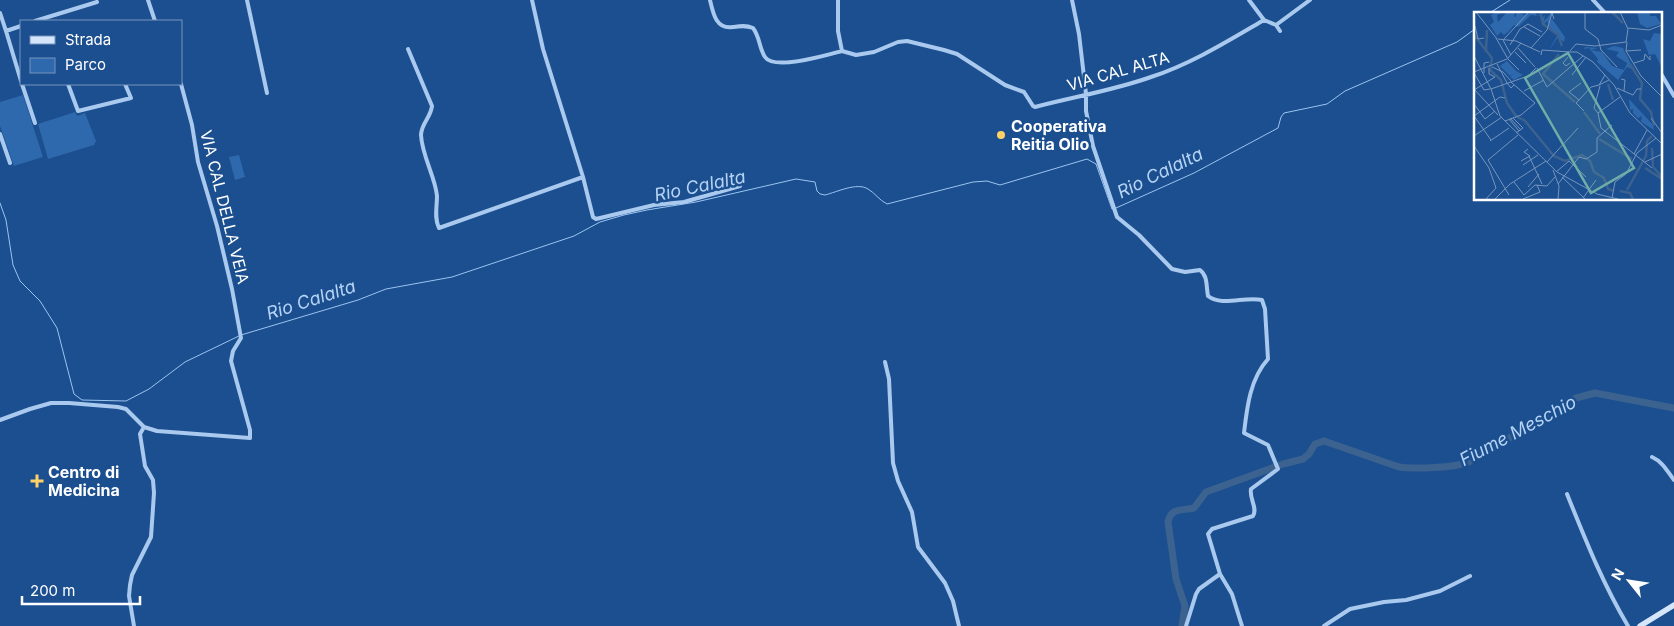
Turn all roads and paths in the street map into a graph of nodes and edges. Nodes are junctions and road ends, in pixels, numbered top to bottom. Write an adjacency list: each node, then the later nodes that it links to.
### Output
1 (148, 0): 14 (street)
2 (246, 0): 28 (street)
3 (532, 0): 34 (street)
4 (710, 0): 21 (street)
5 (838, 0): 21 (street)
6 (1072, 0): 29 (street)
7 (1248, 0): 15 (street)
8 (1310, 0): 16 (street)
9 (1592, 0): 11 (street)
10 (97, 2): 13 (street)
11 (1604, 12)
12 (0, 13): 18 (street)
13 (47, 19)
14 (155, 20)
15 (1264, 20): 16 (street); 29 (street, VIA CAL ALTA)
16 (1276, 24): 19 (street)
17 (20, 26): 18 (street)
18 (6, 31): 23 (street)
19 (1280, 32)
20 (408, 49): 34 (street)
21 (842, 51): 29 (street, VIA CAL ALTA)
22 (1662, 75): 30 (street)
23 (20, 76)
24 (23, 85): 31 (street)
25 (68, 85): 26 (street)
26 (125, 85)
27 (181, 85): 38 (street, VIA CAL DELLA VEIA)
28 (267, 93)
29 (1086, 94): 42 (street)
30 (1674, 96)
31 (35, 123)
32 (0, 134): 33 (street)
33 (10, 163)
34 (584, 177): 35 (street)
35 (740, 186)
36 (885, 362): 46 (street)
37 (0, 420): 38 (street)
38 (144, 427): 45 (street)
39 (1652, 457): 40 (street)
40 (1674, 480)
41 (1566, 494): 50 (street)
42 (1220, 574): 47 (street); 48 (street)
43 (1470, 576): 49 (street)
44 (1674, 605): 51 (main road)
45 (134, 626)
46 (959, 626)
47 (1186, 626)
48 (1242, 626)
49 (1324, 626)
50 (1628, 626)
51 (1640, 626)

